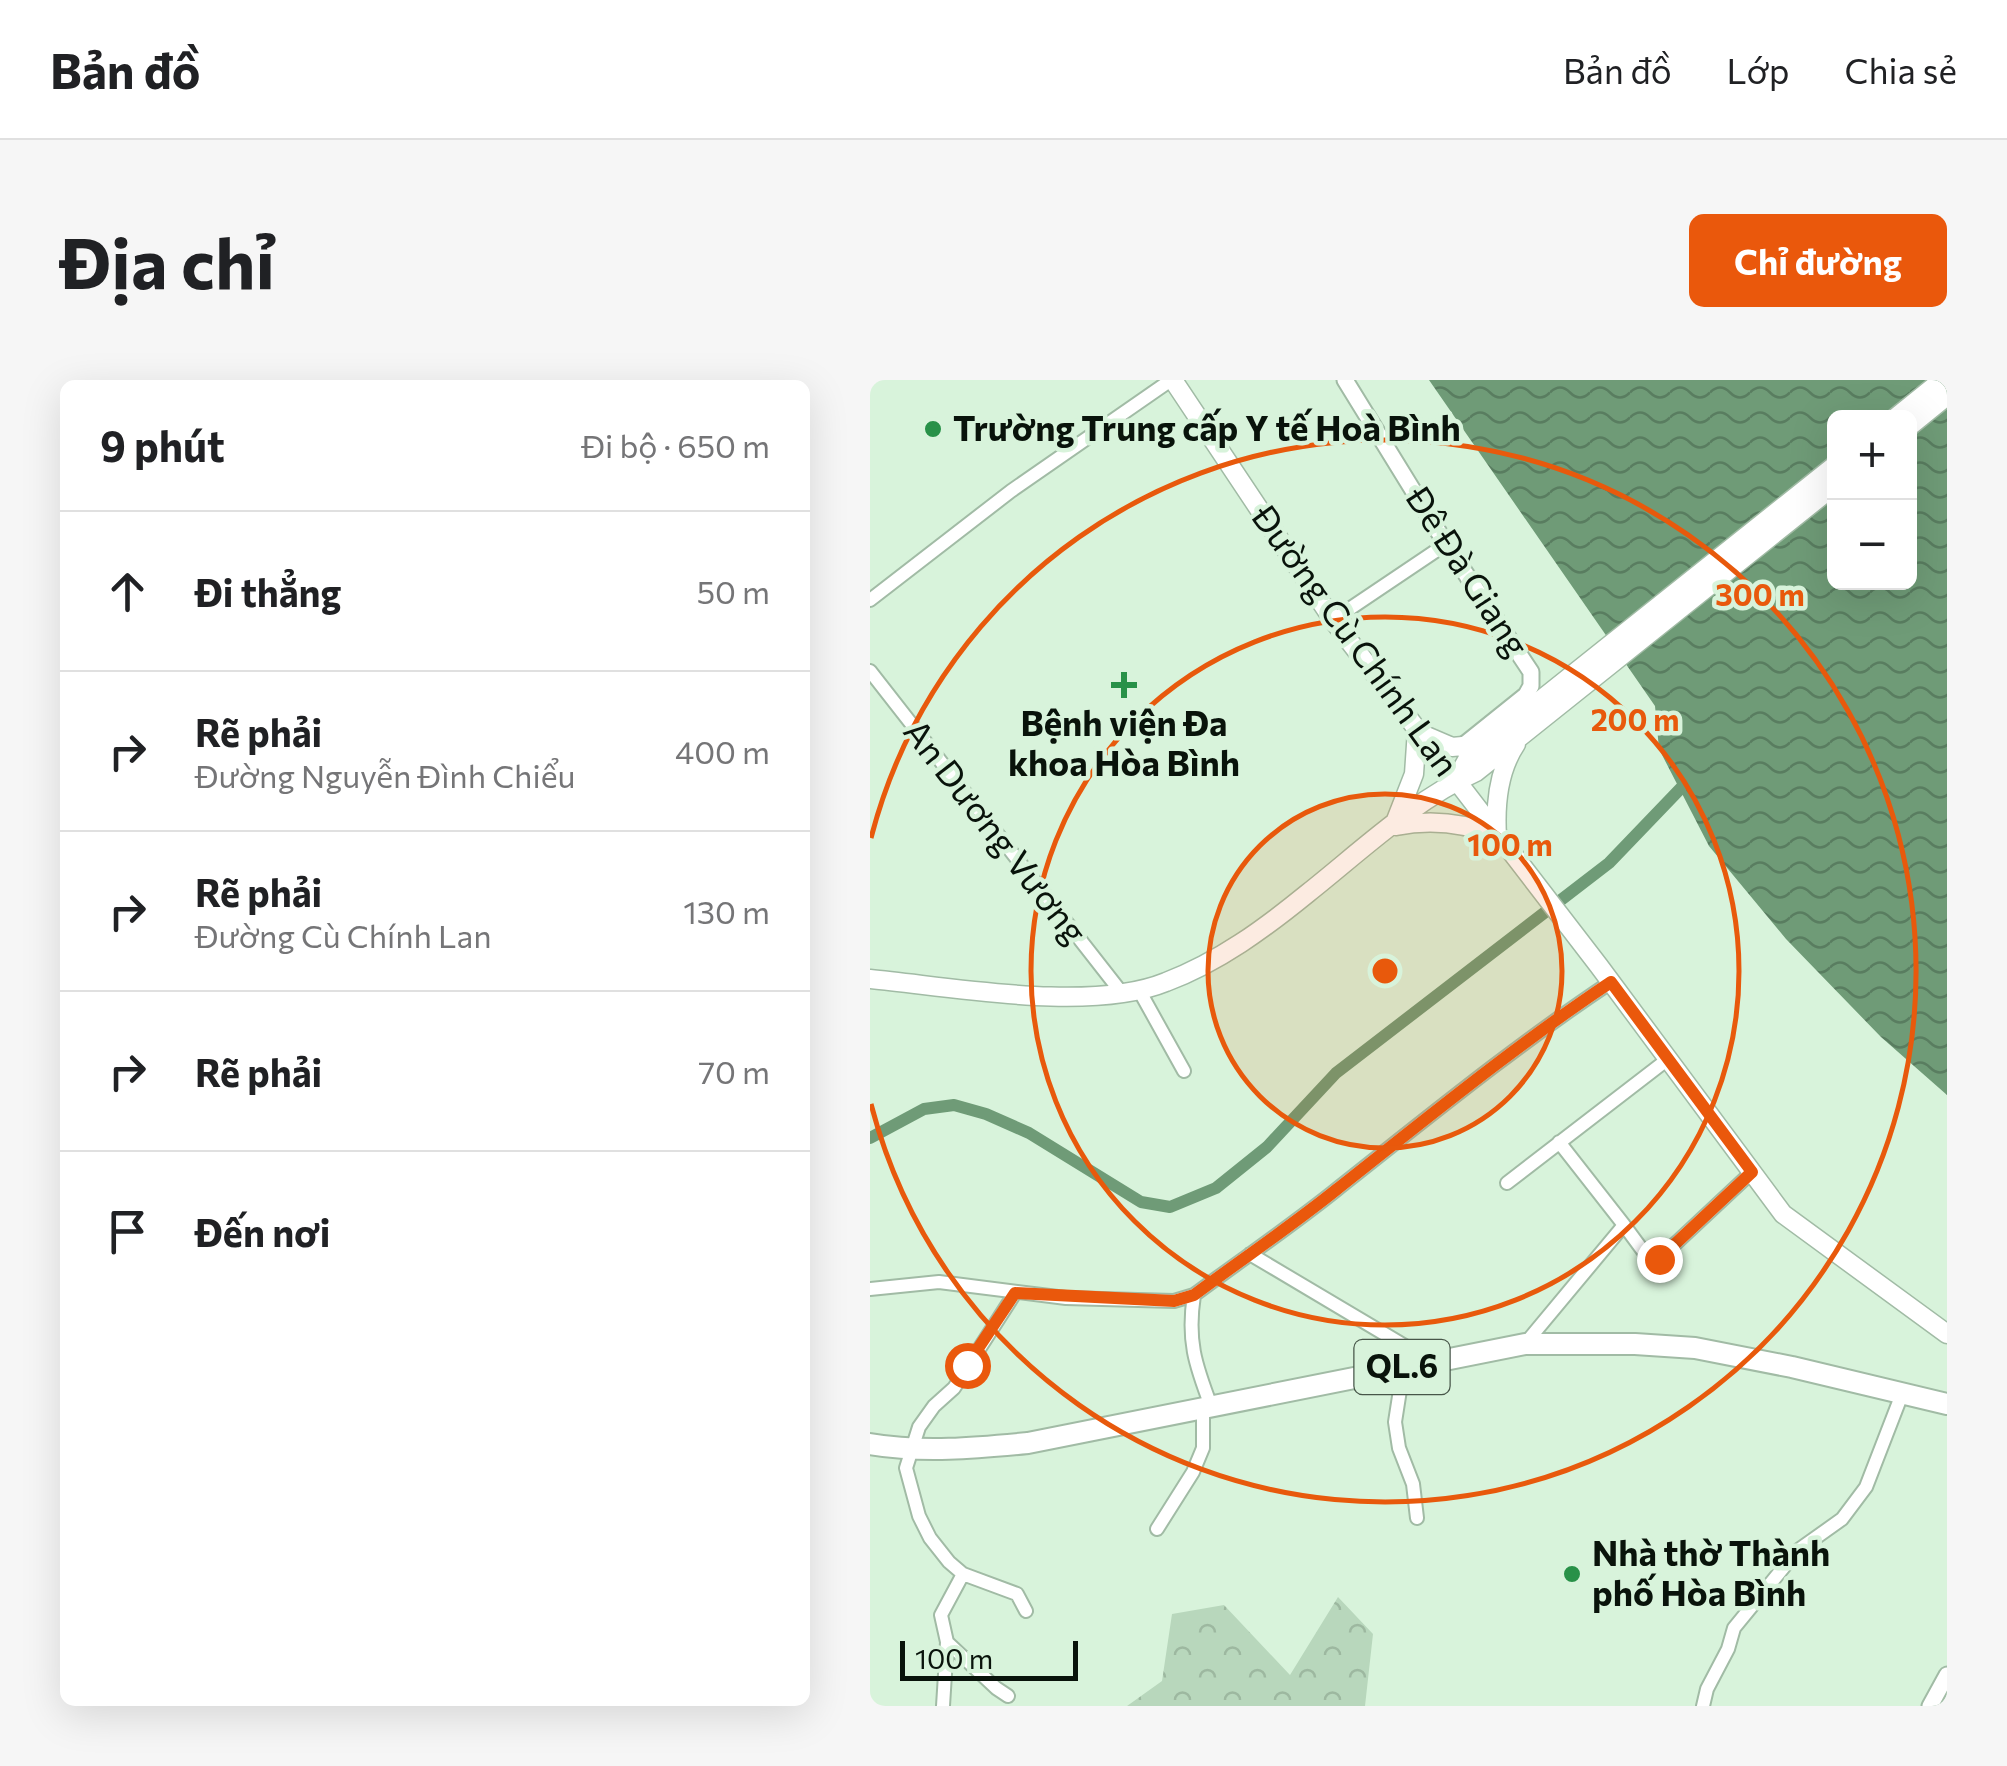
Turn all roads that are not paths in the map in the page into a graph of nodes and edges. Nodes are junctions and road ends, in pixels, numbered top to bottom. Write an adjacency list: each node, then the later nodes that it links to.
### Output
1 (1172, 380): 10 (street); 11 (main road, Đường Cù Chính Lan)
2 (1345, 380): 9 (street, Đê Đà Giang)
3 (1942, 380): 5 (main road)
4 (1947, 396): 6 (main road)
5 (1905, 410)
6 (1917, 420)
7 (1827, 472): 15 (main road)
8 (1827, 492): 15 (main road)
9 (1446, 544): 11 (street); 14 (street, Đê Đà Giang)
10 (870, 600)
11 (1333, 620): 13 (main road, Đường Cù Chính Lan)
12 (870, 671): 21 (street, An Dương Vương)
13 (1416, 730): 14 (main road); 16 (main road, Đường Cù Chính Lan); 17 (main road)
14 (1460, 748): 15 (main road)
15 (1494, 758): 16 (main road); 18 (main road)
16 (1456, 781): 17 (main road); 18 (main road, Đường Cù Chính Lan)
17 (1391, 827): 18 (main road); 21 (main road)
18 (1497, 836): 20 (main road, Đường Cù Chính Lan)
19 (870, 979): 21 (main road)
20 (1611, 982): 22 (main road, Đường Cù Chính Lan); 28 (street)
21 (1130, 991): 23 (street, An Dương Vương)
22 (1668, 1058): 24 (street); 25 (main road, Đường Cù Chính Lan)
23 (1184, 1071)
24 (1560, 1142): 26 (street); 27 (street)
25 (1752, 1172): 27 (street); 32 (main road, Đường Cù Chính Lan)
26 (1507, 1183)
27 (1624, 1225): 33 (street)
28 (1250, 1254): 31 (street); 34 (street)
29 (870, 1290): 30 (street)
30 (1015, 1293): 31 (street); 40 (street)
31 (1194, 1295): 38 (street)
32 (1947, 1334)
33 (1525, 1344): 34 (highway, QL.6); 36 (highway, QL.6)
34 (1430, 1361): 35 (highway, QL.6)
35 (1408, 1366): 38 (highway, QL.6); 41 (street)
36 (1902, 1394): 37 (highway, QL.6); 49 (street)
37 (1941, 1402)
38 (1207, 1407): 40 (highway, QL.6); 42 (street)
39 (870, 1444): 40 (highway, QL.6)
40 (914, 1448): 43 (street)
41 (1417, 1518)
42 (1157, 1529)
43 (963, 1574): 44 (street); 45 (street)
44 (1026, 1611)
45 (947, 1642): 47 (street); 48 (street)
46 (1947, 1674): 50 (street)
47 (1008, 1696)
48 (944, 1706)
49 (1703, 1706)
50 (1930, 1706)

